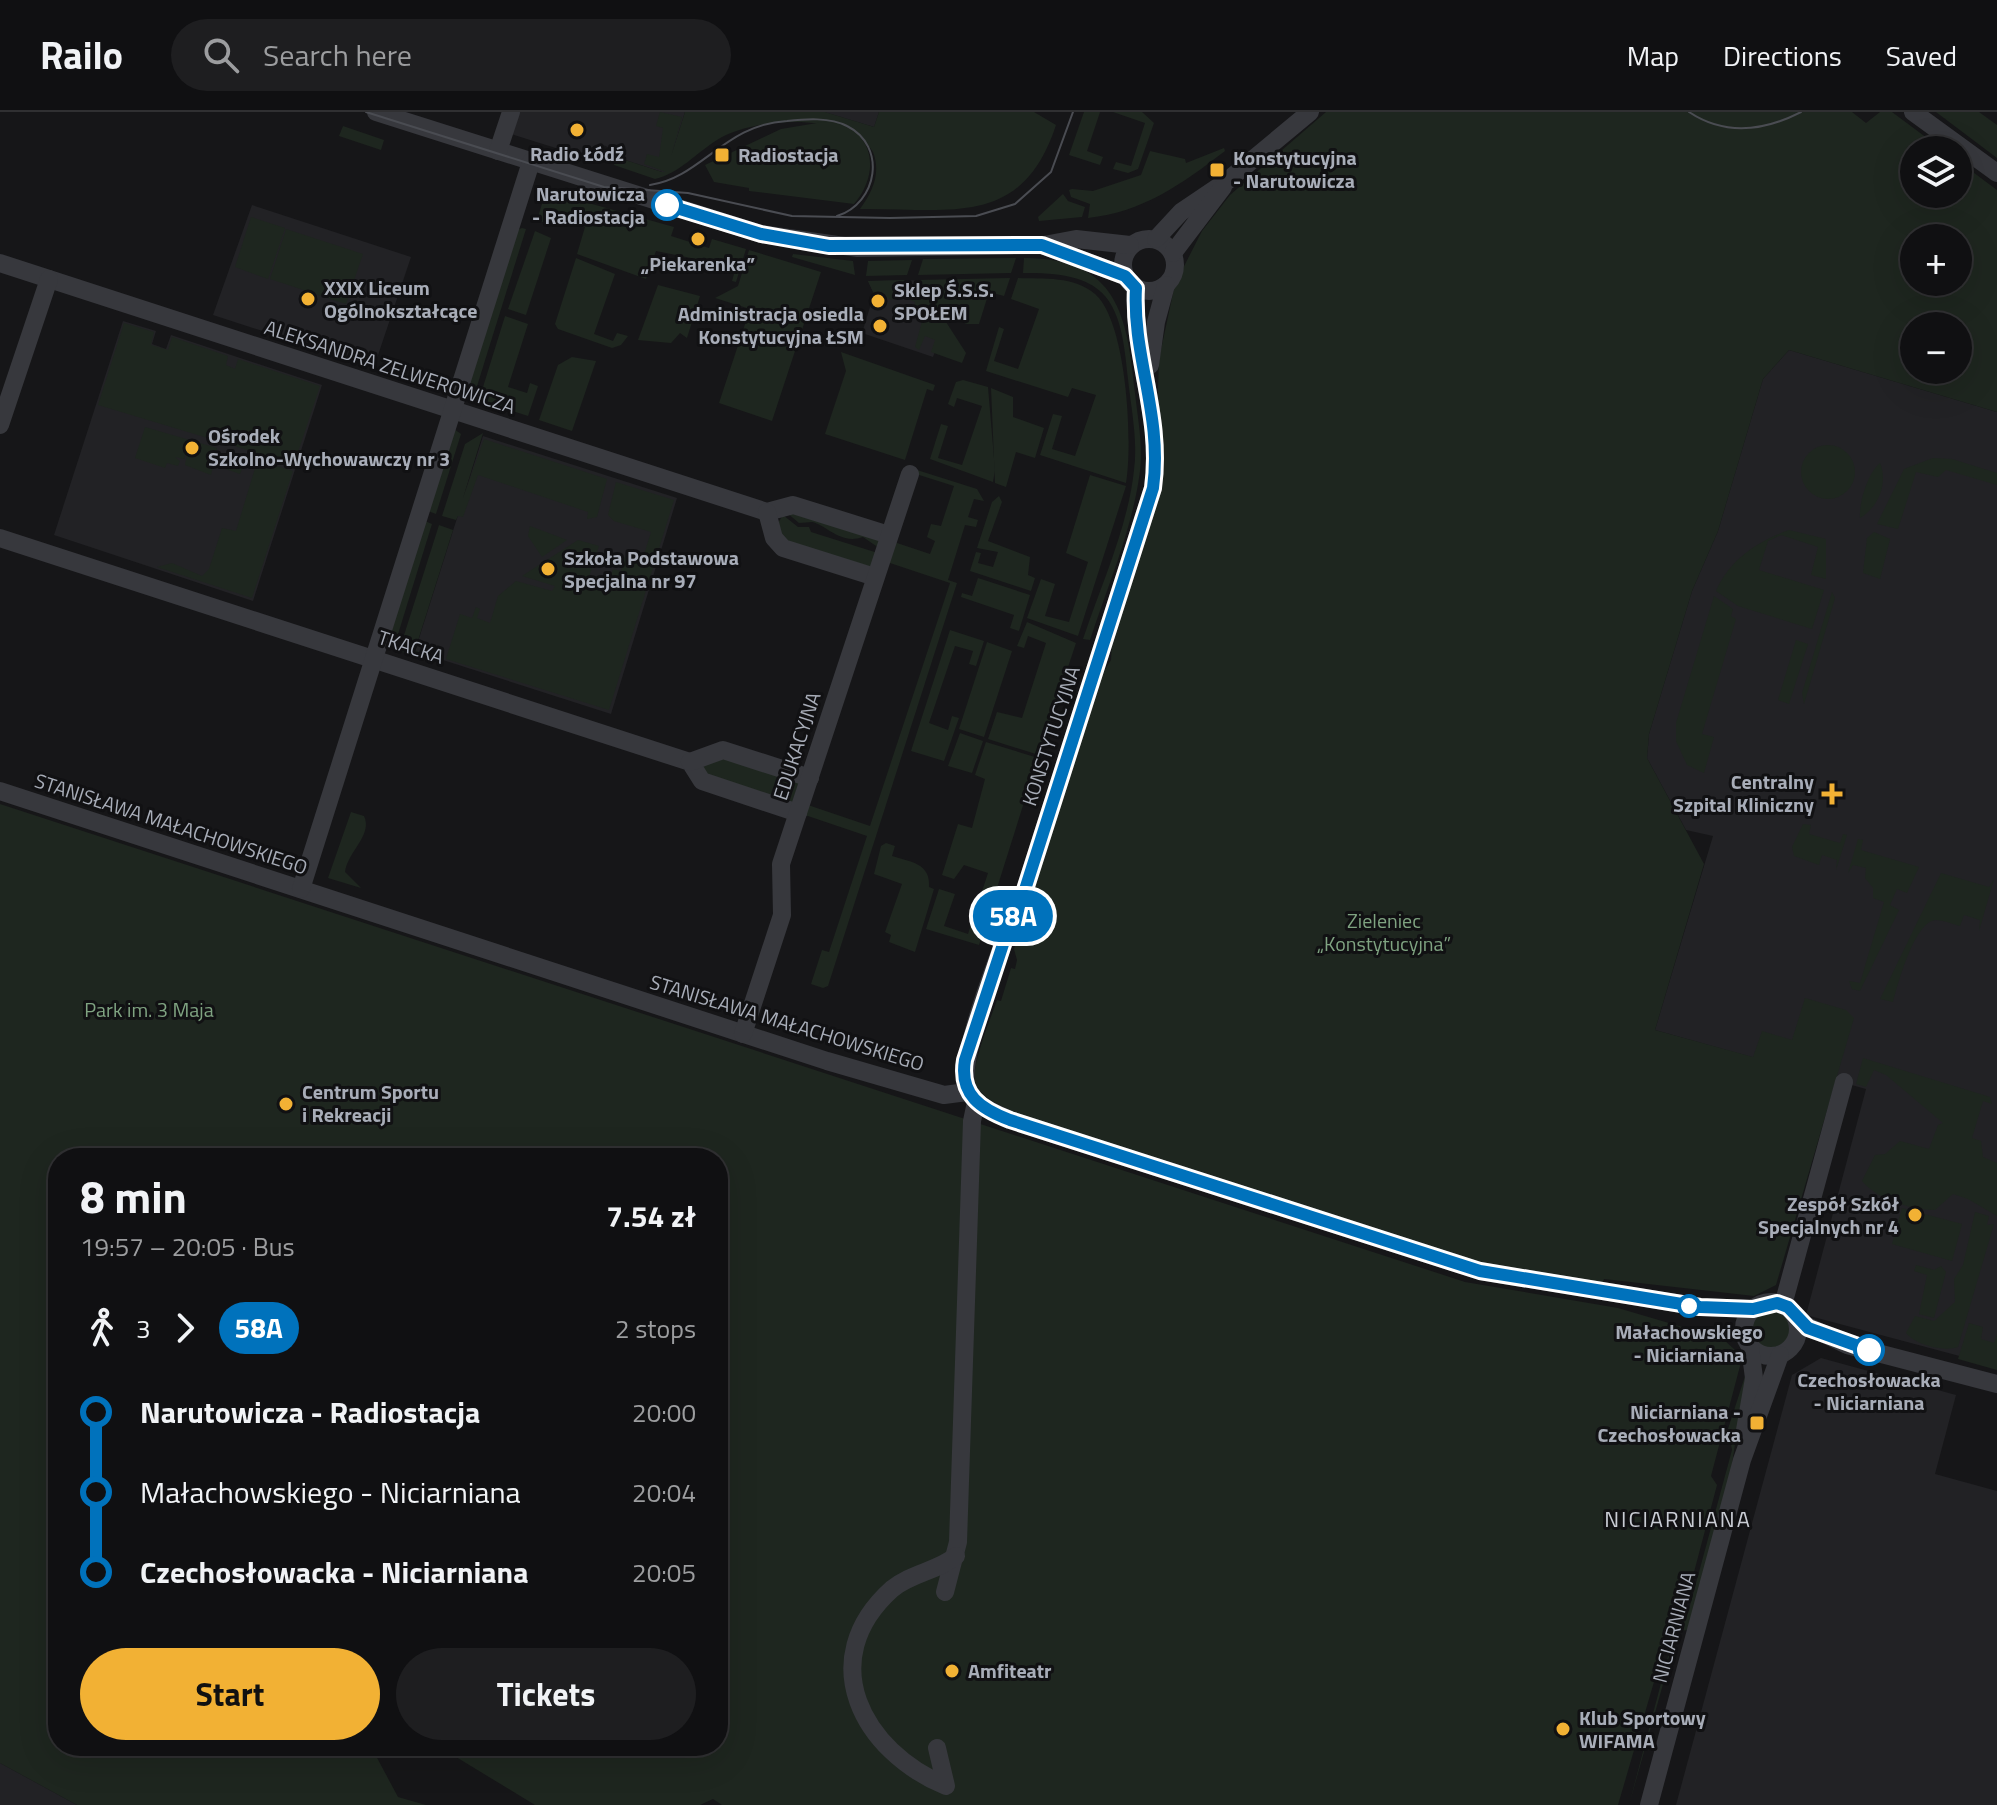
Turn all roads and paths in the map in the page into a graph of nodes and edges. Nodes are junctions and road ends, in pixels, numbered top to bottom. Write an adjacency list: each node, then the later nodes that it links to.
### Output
1 (376, 112): 5 (street)
2 (511, 112): 5 (street)
3 (1310, 112): 8 (street)
4 (1913, 112): 7 (street)
5 (498, 151): 6 (street)
6 (531, 162): 10 (street); 18 (street)
7 (1997, 173)
8 (1227, 181): 9 (street); 12 (street)
9 (1156, 239): 11 (street); 12 (street)
10 (1042, 245): 11 (street); 15 (street)
11 (1130, 245): 15 (street)
12 (1173, 253): 16 (street)
13 (0, 263): 14 (street, ALEKSANDRA ZELWEROWICZA)
14 (49, 279): 18 (street, ALEKSANDRA ZELWEROWICZA); 19 (street)
15 (1130, 282): 16 (street); 17 (street, KONSTYTUCYJNA)
16 (1166, 285): 17 (street, KONSTYTUCYJNA)
17 (1150, 388): 33 (street, KONSTYTUCYJNA)
18 (453, 411): 21 (street, ALEKSANDRA ZELWEROWICZA); 25 (street)
19 (0, 425)
20 (910, 474): 22 (street, EDUKACYJNA)
21 (767, 512): 22 (street, ALEKSANDRA ZELWEROWICZA); 24 (street)
22 (889, 535): 24 (street, EDUKACYJNA)
23 (0, 538): 25 (street, TKACKA)
24 (875, 577): 27 (street, EDUKACYJNA)
25 (374, 658): 26 (street, TKACKA); 30 (street)
26 (690, 762): 27 (street); 29 (street, TKACKA)
27 (810, 778): 29 (street, EDUKACYJNA)
28 (0, 791): 30 (street, STANISŁAWA MAŁACHOWSKIEGO)
29 (798, 813): 31 (street, EDUKACYJNA)
30 (301, 889): 31 (street, STANISŁAWA MAŁACHOWSKIEGO)
31 (743, 1034): 33 (street, STANISŁAWA MAŁACHOWSKIEGO)
32 (1844, 1082): 34 (street)
33 (972, 1097): 35 (street, STANISŁAWA MAŁACHOWSKIEGO); 44 (street, KONSTYTUCYJNA)
34 (1783, 1305): 36 (street); 37 (street)
35 (1700, 1307): 36 (street, STANISŁAWA MAŁACHOWSKIEGO); 38 (street, STANISŁAWA MAŁACHOWSKIEGO)
36 (1753, 1309): 38 (street)
37 (1797, 1321): 39 (street); 41 (street)
38 (1744, 1328): 40 (street)
39 (1847, 1345): 41 (street); 42 (street)
40 (1750, 1347): 41 (street); 43 (street, NICIARNIANA)
41 (1786, 1351): 43 (street, NICIARNIANA)
42 (1997, 1384)
43 (1742, 1460): 49 (street, NICIARNIANA)
44 (956, 1556): 45 (street, KONSTYTUCYJNA); 47 (street)
45 (945, 1592)
46 (937, 1748): 47 (street)
47 (946, 1786): 48 (street)
48 (947, 1805)
49 (1649, 1805)

